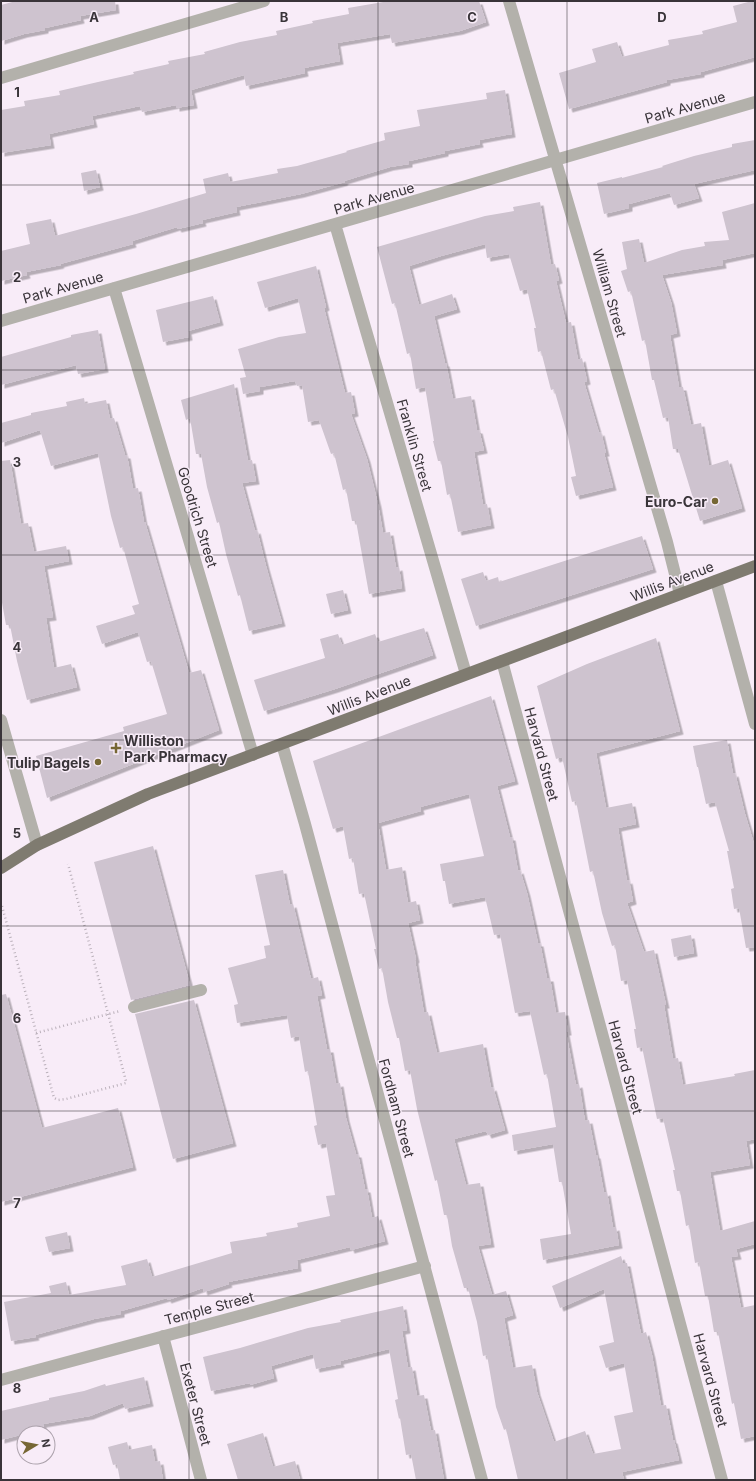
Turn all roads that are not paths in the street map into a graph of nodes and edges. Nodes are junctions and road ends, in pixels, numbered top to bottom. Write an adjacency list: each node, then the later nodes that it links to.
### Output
1 (264, 1): 3 (street)
2 (509, 1): 5 (street, William Street)
3 (1, 78)
4 (755, 102): 5 (street, Park Avenue)
5 (556, 160): 6 (street, Park Avenue); 11 (street, William Street)
6 (335, 224): 7 (street, Park Avenue); 13 (street, Franklin Street)
7 (114, 288): 8 (street, Park Avenue); 17 (street, Goodrich Street)
8 (1, 321)
9 (755, 566): 10 (main road, Willis Avenue)
10 (716, 581): 11 (main road, Willis Avenue); 15 (street)
11 (680, 594): 12 (main road, Willis Avenue)
12 (502, 661): 13 (main road, Willis Avenue); 27 (street, Harvard Street)
13 (466, 674): 16 (main road, Willis Avenue)
14 (1, 720): 18 (street)
15 (755, 724)
16 (282, 744): 17 (main road, Willis Avenue); 22 (street, Fordham Street)
17 (253, 755): 18 (main road, Willis Avenue)
18 (37, 845): 19 (main road, Willis Avenue)
19 (1, 868)
20 (201, 990): 21 (street)
21 (134, 1007)
22 (424, 1266): 23 (street, Temple Street); 26 (street, Fordham Street)
23 (163, 1336): 24 (street, Temple Street); 25 (street, Exeter Street)
24 (1, 1380)
25 (201, 1480)
26 (482, 1480)
27 (722, 1480)

